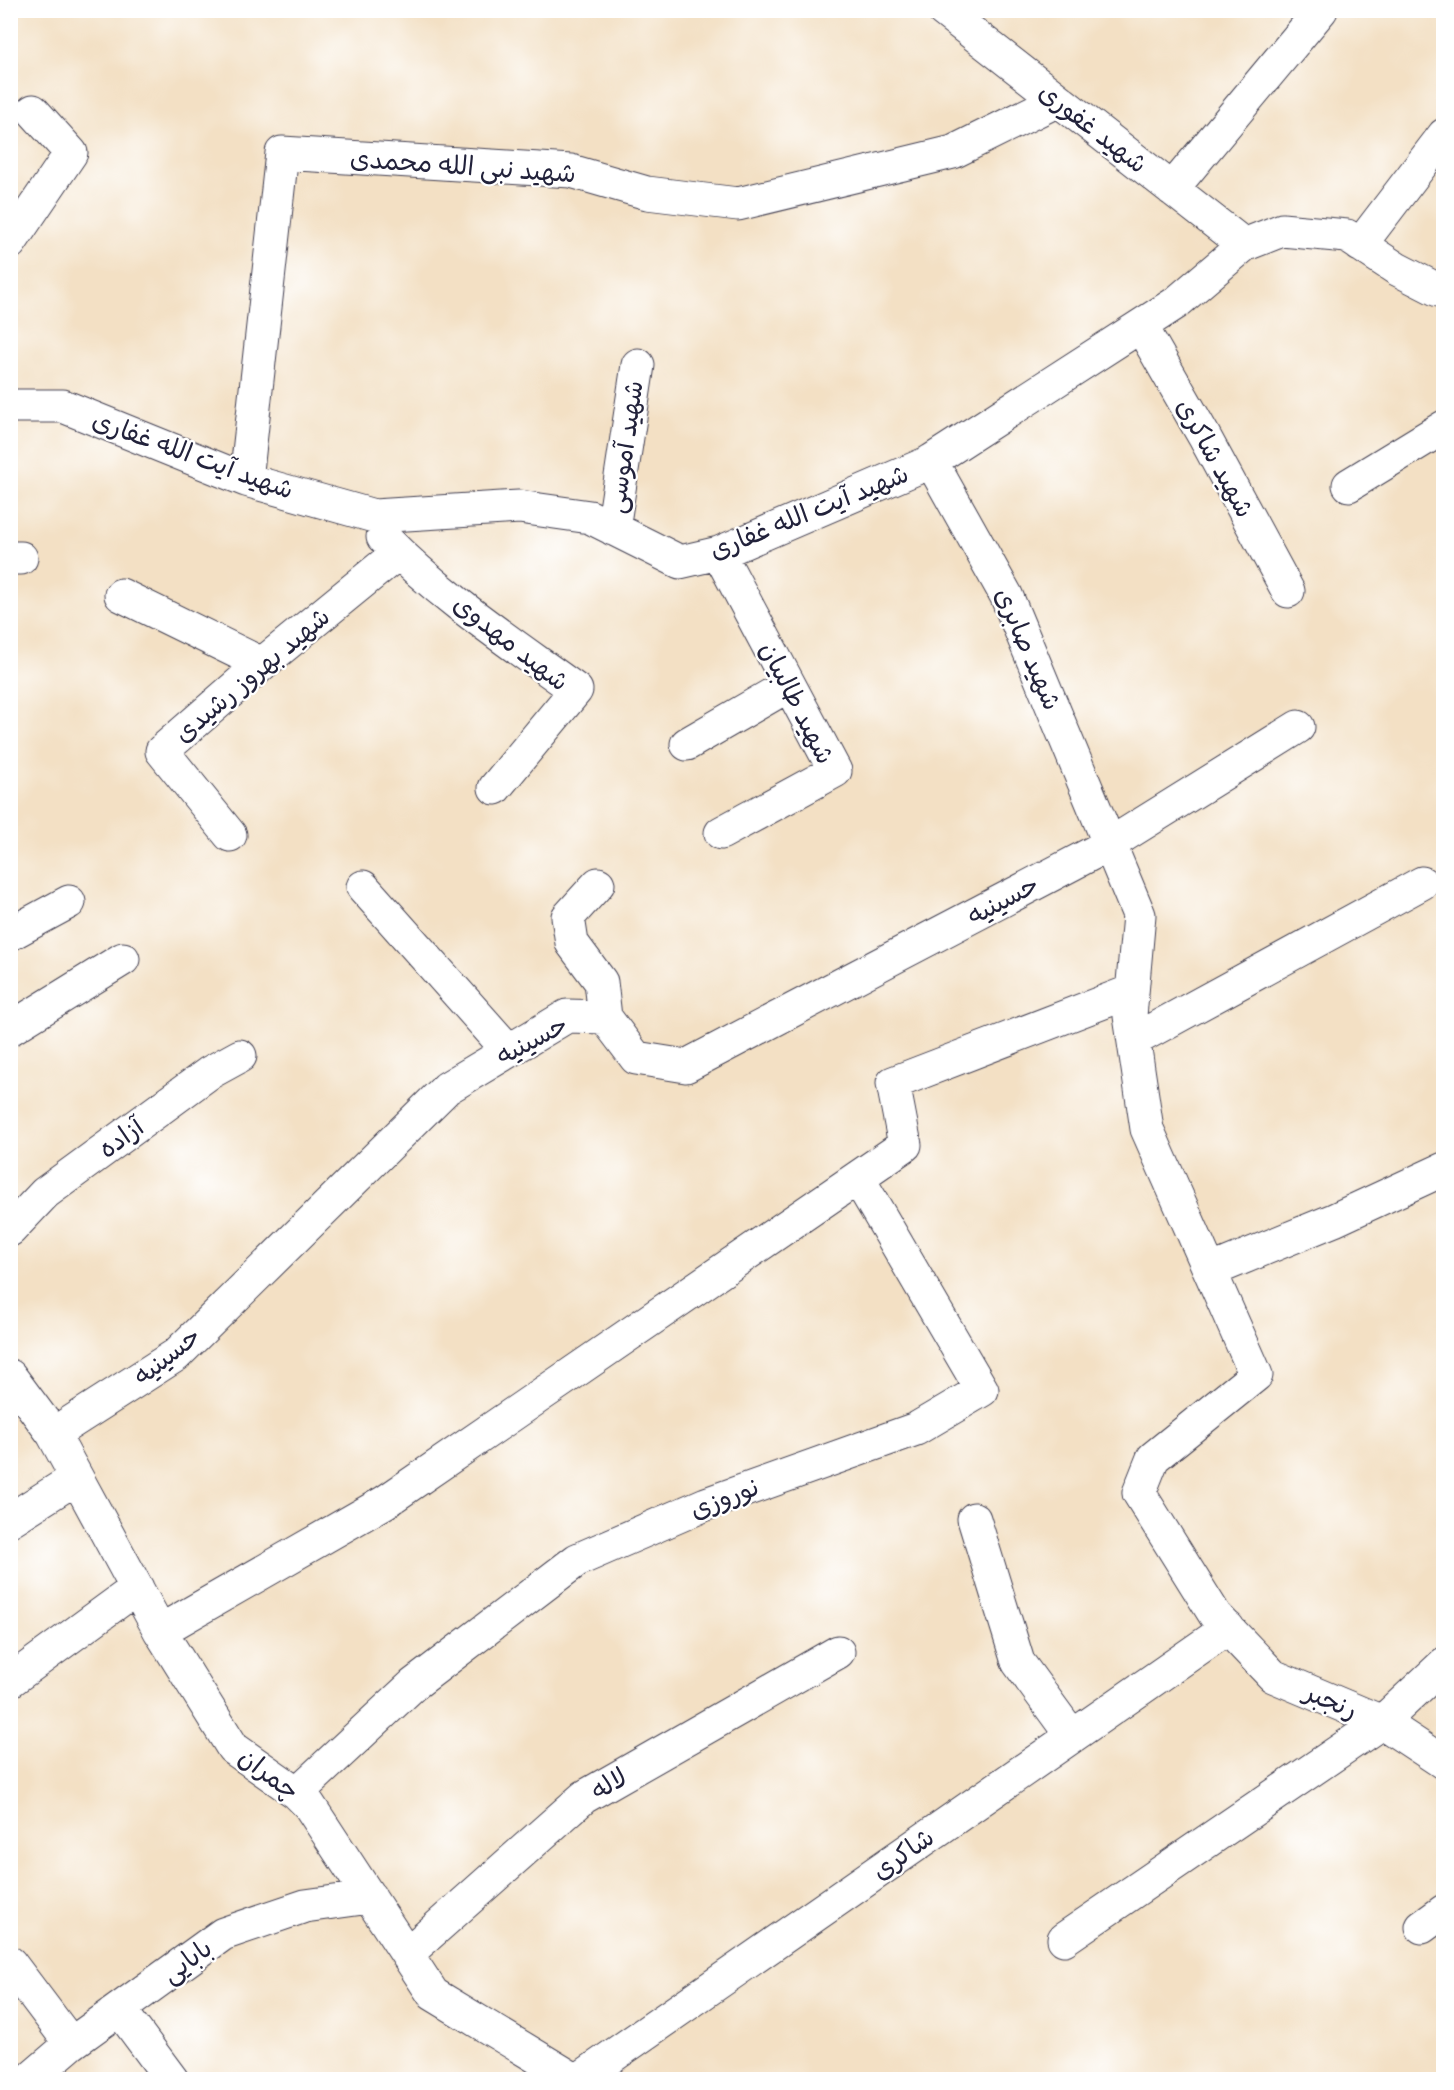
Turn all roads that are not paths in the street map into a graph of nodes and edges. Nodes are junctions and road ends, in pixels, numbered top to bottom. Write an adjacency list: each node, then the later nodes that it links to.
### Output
1 (943, 10): 3 (street, شهید غفوری)
2 (1321, 10): 6 (street)
3 (1058, 100): 6 (street, شهید غفوری); 16 (street, شهید نبی الله محمدی)
4 (33, 111): 7 (street)
5 (1443, 135): 9 (street)
6 (1172, 189): 8 (street, شهید غفوری)
7 (10, 243)
8 (1244, 245): 9 (street, شهید آیت الله غفاری); 11 (street, شهید آیت الله غفاری)
9 (1360, 245): 10 (street, شهید آیت الله غفاری)
10 (1442, 291)
11 (1141, 326): 15 (street, شهید آیت الله غفاری); 22 (street, شهید شاکری)
12 (638, 365): 19 (street, شهید آموسی)
13 (10, 406): 16 (street, شهید آیت الله غفاری)
14 (1443, 427): 17 (street)
15 (931, 461): 21 (street, شهید آیت الله غفاری); 31 (street, شهید صابری)
16 (246, 480): 18 (street, شهید آیت الله غفاری)
17 (1349, 485)
18 (356, 510): 19 (street, شهید آیت الله غفاری); 20 (street, شهید مهدوی)
19 (614, 529): 21 (street, شهید آیت الله غفاری)
20 (398, 553): 24 (street, شهید بهروز رشیدی); 28 (street, شهید مهدوی)
21 (719, 553): 25 (street, شهید طالبیان)
22 (1288, 591)
23 (121, 595): 24 (street)
24 (262, 664): 30 (street, شهید بهروز رشیدی)
25 (789, 685): 27 (street); 29 (street, شهید طالبیان)
26 (1298, 727): 31 (street, حسینیه)
27 (687, 744)
28 (495, 788)
29 (721, 833)
30 (230, 835)
31 (1110, 844): 38 (street, شهید صابری); 39 (street, حسینیه)
32 (1422, 883): 41 (street)
33 (598, 885): 39 (street)
34 (363, 887): 42 (street)
35 (69, 902): 36 (street)
36 (10, 934)
37 (123, 959): 40 (street)
38 (1132, 992): 41 (street, شهید صابری); 45 (street)
39 (605, 1017): 42 (street, حسینیه)
40 (10, 1029)
41 (1134, 1040): 47 (street, شهید صابری)
42 (508, 1051): 49 (street, حسینیه)
43 (240, 1056): 46 (street, آزاده)
44 (1443, 1169): 47 (street)
45 (858, 1178): 55 (street); 62 (street, نوروزی)
46 (10, 1230)
47 (1210, 1270): 54 (street, رنجبر)
48 (10, 1376): 49 (street, چمران)
49 (53, 1434): 50 (street, چمران)
50 (76, 1478): 52 (street); 53 (street, چمران)
51 (974, 1519): 60 (street)
52 (10, 1520)
53 (137, 1588): 55 (street, چمران); 58 (street)
54 (1228, 1628): 59 (street, رنجبر); 60 (street, شاکری)
55 (160, 1630): 62 (street, چمران)
56 (838, 1652): 65 (street, لاله)
57 (1443, 1664): 59 (street)
58 (10, 1681)
59 (1382, 1722): 61 (street, رنجبر); 64 (street)
60 (1072, 1736): 71 (street, شاکری)
61 (1443, 1763)
62 (297, 1793): 63 (street, چمران)
63 (370, 1897): 65 (street, چمران); 67 (street, بابایی)
64 (1064, 1940)
65 (407, 1954): 71 (street, چمران)
66 (10, 1963): 68 (street)
67 (120, 2010): 68 (street, بابایی); 70 (street)
68 (71, 2044): 69 (street, بابایی)
69 (29, 2079)
70 (172, 2079)
71 (577, 2079)

